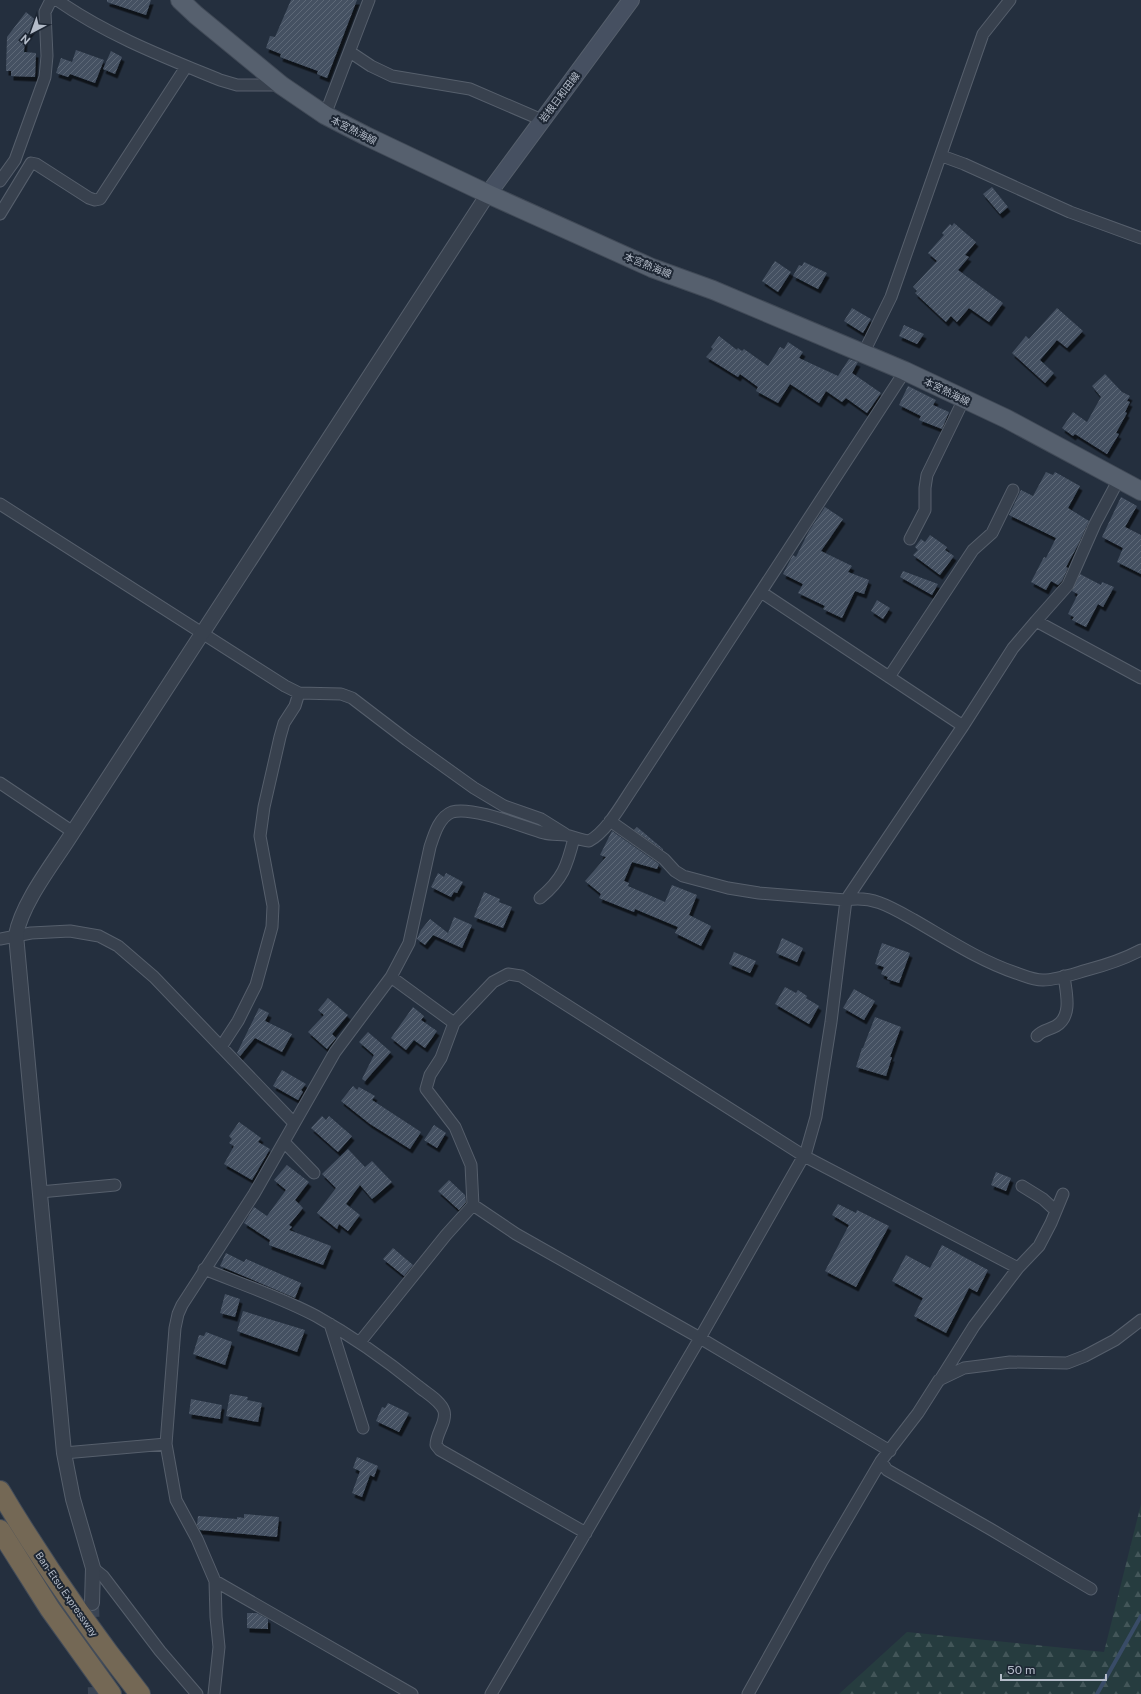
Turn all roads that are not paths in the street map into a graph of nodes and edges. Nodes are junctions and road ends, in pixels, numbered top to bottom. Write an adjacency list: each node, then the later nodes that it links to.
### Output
1 (51, 0): 13 (street)
2 (57, 0): 8 (street)
3 (180, 0): 9 (main road, 本宮熱海線)
4 (369, 0): 7 (street)
5 (631, 0): 11 (main road, 岩根日和田線)
6 (1010, 0): 12 (street)
7 (350, 52): 10 (street); 11 (street)
8 (186, 67): 9 (street); 15 (street)
9 (281, 85): 10 (main road, 本宮熱海線)
10 (325, 115): 14 (main road, 本宮熱海線)
11 (542, 120): 14 (main road, 岩根日和田線)
12 (942, 156): 16 (street); 17 (street)
13 (0, 181)
14 (488, 194): 17 (main road, 本宮熱海線); 27 (street)
15 (0, 214)
16 (1141, 238)
17 (864, 352): 18 (main road, 本宮熱海線)
18 (905, 371): 19 (main road, 本宮熱海線); 25 (street)
19 (964, 399): 20 (main road, 本宮熱海線); 24 (street)
20 (1119, 479): 22 (main road, 本宮熱海線); 26 (street)
21 (1013, 490): 28 (street)
22 (1141, 491)
23 (0, 504): 27 (street)
24 (910, 539)
25 (761, 592): 28 (street); 33 (street)
26 (1036, 620): 29 (street); 31 (street)
27 (202, 634): 30 (street); 34 (street)
28 (889, 677): 31 (street)
29 (1141, 678)
30 (299, 693): 35 (street); 45 (street)
31 (963, 726): 37 (street)
32 (0, 783): 34 (street)
33 (610, 821): 35 (street); 37 (street)
34 (73, 832): 38 (street)
35 (571, 837): 36 (street); 42 (street)
36 (540, 898)
37 (846, 900): 41 (street); 48 (street)
38 (16, 935): 39 (street); 45 (street); 52 (street)
39 (0, 939)
40 (1141, 950): 41 (street)
41 (1064, 976): 44 (street)
42 (391, 977): 43 (street); 46 (street)
43 (454, 1023): 48 (street); 54 (street)
44 (1037, 1036)
45 (222, 1047): 46 (street)
46 (294, 1123): 47 (street)
47 (284, 1142): 49 (street); 57 (street)
48 (804, 1156): 56 (street); 60 (street)
49 (314, 1173)
50 (115, 1184): 52 (street)
51 (1022, 1186): 55 (street)
52 (40, 1192): 66 (street)
53 (1063, 1194): 55 (street)
54 (473, 1206): 60 (street); 61 (street)
55 (1056, 1211): 56 (street)
56 (1018, 1268): 62 (street)
57 (204, 1269): 59 (street); 64 (street)
58 (1141, 1320): 62 (street)
59 (330, 1324): 61 (street); 63 (street)
60 (700, 1338): 65 (street); 70 (street)
61 (360, 1342): 70 (street)
62 (939, 1380): 65 (street)
63 (363, 1428)
64 (166, 1444): 66 (street); 72 (street)
65 (890, 1451): 67 (street)
66 (64, 1452): 71 (street)
67 (880, 1461): 73 (street); 81 (street)
68 (0, 1491): 76 (highway, Ban-Etsu Expressway)
69 (0, 1530): 75 (highway, Ban-Etsu Expressway)
70 (586, 1533): 80 (street)
71 (93, 1568): 74 (street); 77 (street)
72 (215, 1581): 78 (street); 79 (street)
73 (1091, 1589)
74 (92, 1603)
75 (111, 1694)
76 (140, 1694)
77 (197, 1694)
78 (214, 1694)
79 (412, 1694)
80 (491, 1694)
81 (748, 1694)

